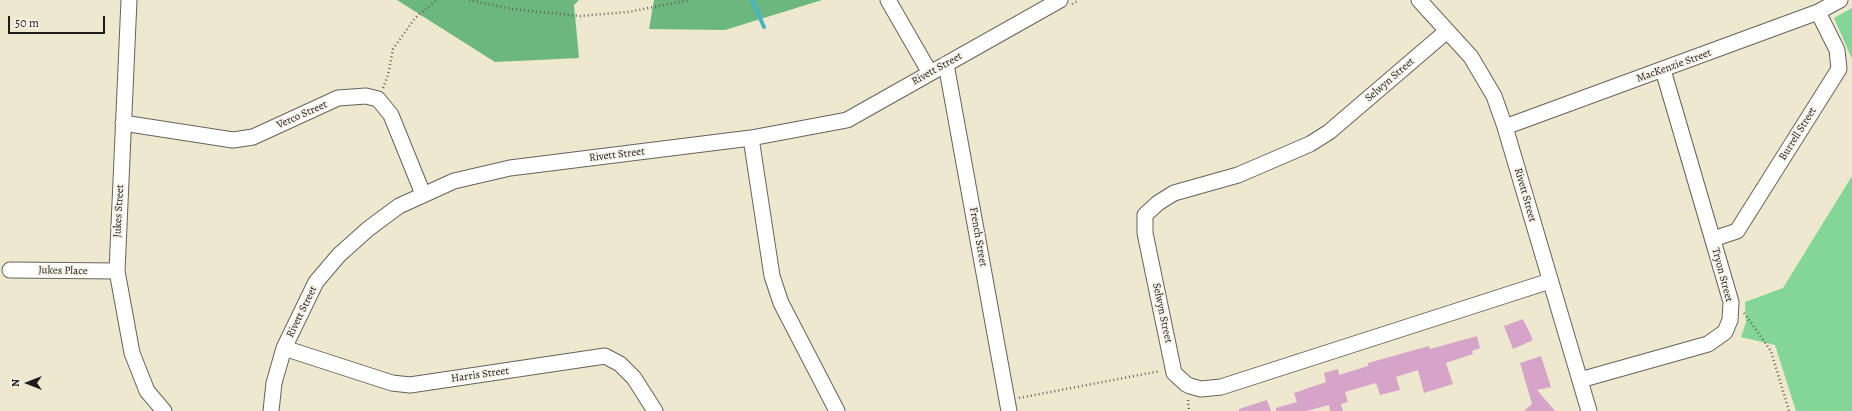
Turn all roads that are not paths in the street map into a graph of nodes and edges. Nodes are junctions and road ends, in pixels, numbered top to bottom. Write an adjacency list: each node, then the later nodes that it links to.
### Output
1 (129, 0): 11 (street, Jukes Street)
2 (888, 0): 10 (street)
3 (1060, 0): 8 (street, Rivett Street)
4 (1419, 0): 7 (street, Rivett Street)
5 (1840, 0): 6 (street, MacKenzie Street)
6 (1818, 12): 9 (street, MacKenzie Street); 15 (street, Burrell Street)
7 (1447, 31): 12 (street, Rivett Street); 18 (street, Selwyn Street)
8 (946, 64): 10 (street, Rivett Street); 21 (street, French Street)
9 (1663, 70): 12 (street, MacKenzie Street); 15 (street, Tryon Street)
10 (930, 73): 13 (street, Rivett Street)
11 (123, 123): 14 (street, Verco Street); 17 (street, Jukes Street)
12 (1505, 127): 18 (street, Rivett Street)
13 (750, 138): 14 (street, Rivett Street); 25 (street)
14 (423, 194): 19 (street, Rivett Street)
15 (1713, 239): 20 (street, Tryon Street)
16 (10, 270): 17 (street, Jukes Place)
17 (117, 272): 22 (street, Jukes Street)
18 (1550, 281): 20 (street, Rivett Street)
19 (284, 348): 23 (street, Rivett Street); 24 (street, Harris Street)
20 (1580, 380): 26 (street, Rivett Street)
21 (1008, 406)
22 (164, 411)
23 (271, 411)
24 (655, 411)
25 (837, 411)
26 (1589, 411)

